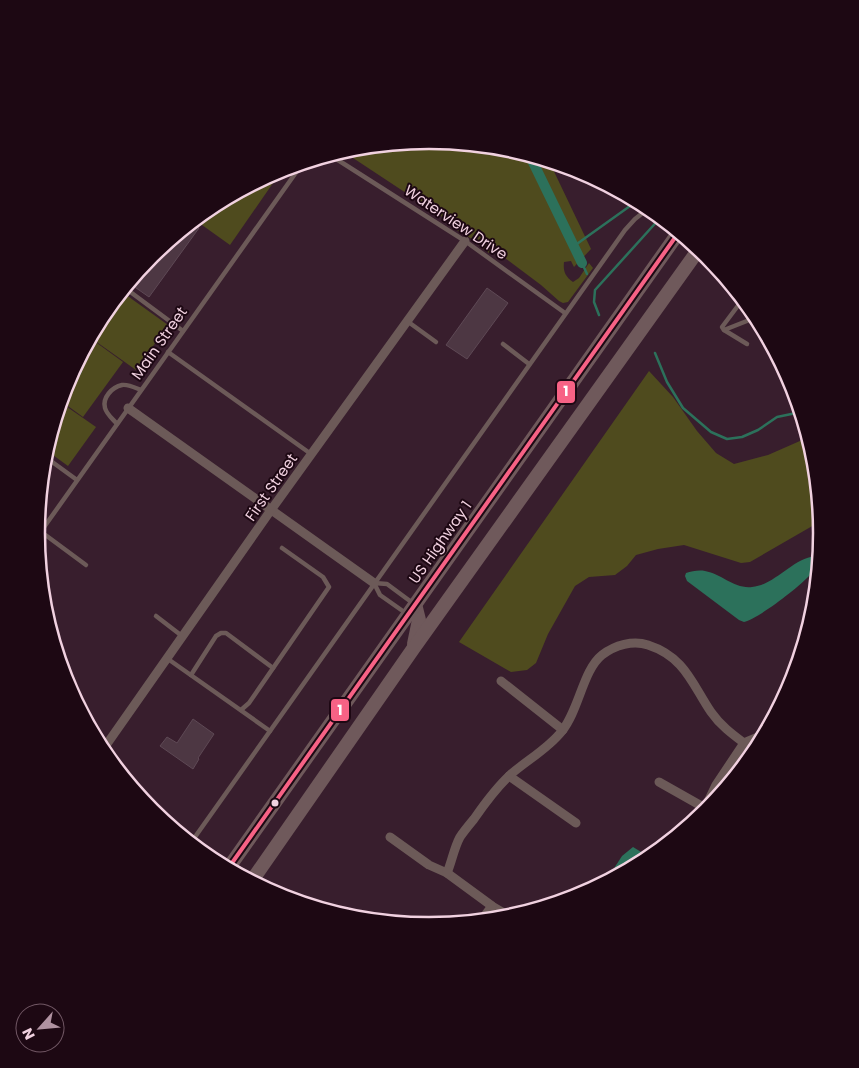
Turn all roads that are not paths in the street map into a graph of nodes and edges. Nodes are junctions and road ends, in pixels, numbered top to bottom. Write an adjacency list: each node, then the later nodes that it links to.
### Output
1 (339, 161): 5 (lane, Waterview Drive)
2 (295, 174): 14 (lane, Main Street)
3 (642, 213): 11 (lane)
4 (675, 238): 33 (main road, US Highway 1)
5 (465, 241): 11 (lane, Waterview Drive); 13 (street, First Street)
6 (693, 255): 36 (main road)
7 (140, 290): 9 (lane)
8 (130, 292): 9 (lane)
9 (136, 296): 14 (lane)
10 (738, 305): 15 (lane)
11 (565, 313): 20 (lane)
12 (749, 320): 15 (lane)
13 (406, 321): 16 (lane); 24 (street, First Street)
14 (183, 330): 19 (lane, Main Street)
15 (724, 330): 18 (lane)
16 (436, 342)
17 (503, 344): 20 (lane)
18 (747, 344)
19 (168, 352): 21 (lane, Main Street); 24 (lane)
20 (529, 364): 32 (lane)
21 (141, 390): 22 (lane, Main Street); 23 (lane)
22 (128, 408): 23 (lane, Main Street); 27 (street)
23 (117, 424): 26 (lane, Main Street)
24 (311, 454): 27 (street, First Street)
25 (52, 462): 26 (lane)
26 (77, 480): 28 (lane, Main Street)
27 (271, 510): 32 (street); 35 (street, First Street)
28 (45, 524)
29 (45, 535): 31 (lane)
30 (282, 548): 38 (lane)
31 (86, 565)
32 (374, 583): 33 (lane); 33 (lane); 43 (lane)
33 (412, 610): 36 (main road); 54 (main road, US Highway 1)
34 (156, 616): 35 (lane)
35 (183, 636): 37 (street, First Street)
36 (413, 649): 56 (main road)
37 (168, 659): 39 (lane); 46 (street, First Street)
38 (273, 668): 39 (lane); 41 (lane)
39 (191, 675): 41 (lane)
40 (500, 681): 42 (street)
41 (241, 710): 43 (lane)
42 (563, 730): 45 (street); 47 (street)
43 (270, 731): 53 (lane)
44 (754, 739): 45 (street)
45 (744, 743): 49 (street)
46 (107, 744)
47 (509, 776): 51 (street); 55 (street)
48 (659, 782): 50 (street)
49 (711, 796)
50 (699, 808)
51 (576, 823)
52 (390, 837): 55 (street)
53 (194, 838)
54 (232, 864)
55 (448, 873): 57 (street)
56 (255, 877)
57 (492, 906): 58 (street); 59 (street)
58 (501, 912)
59 (486, 914)

